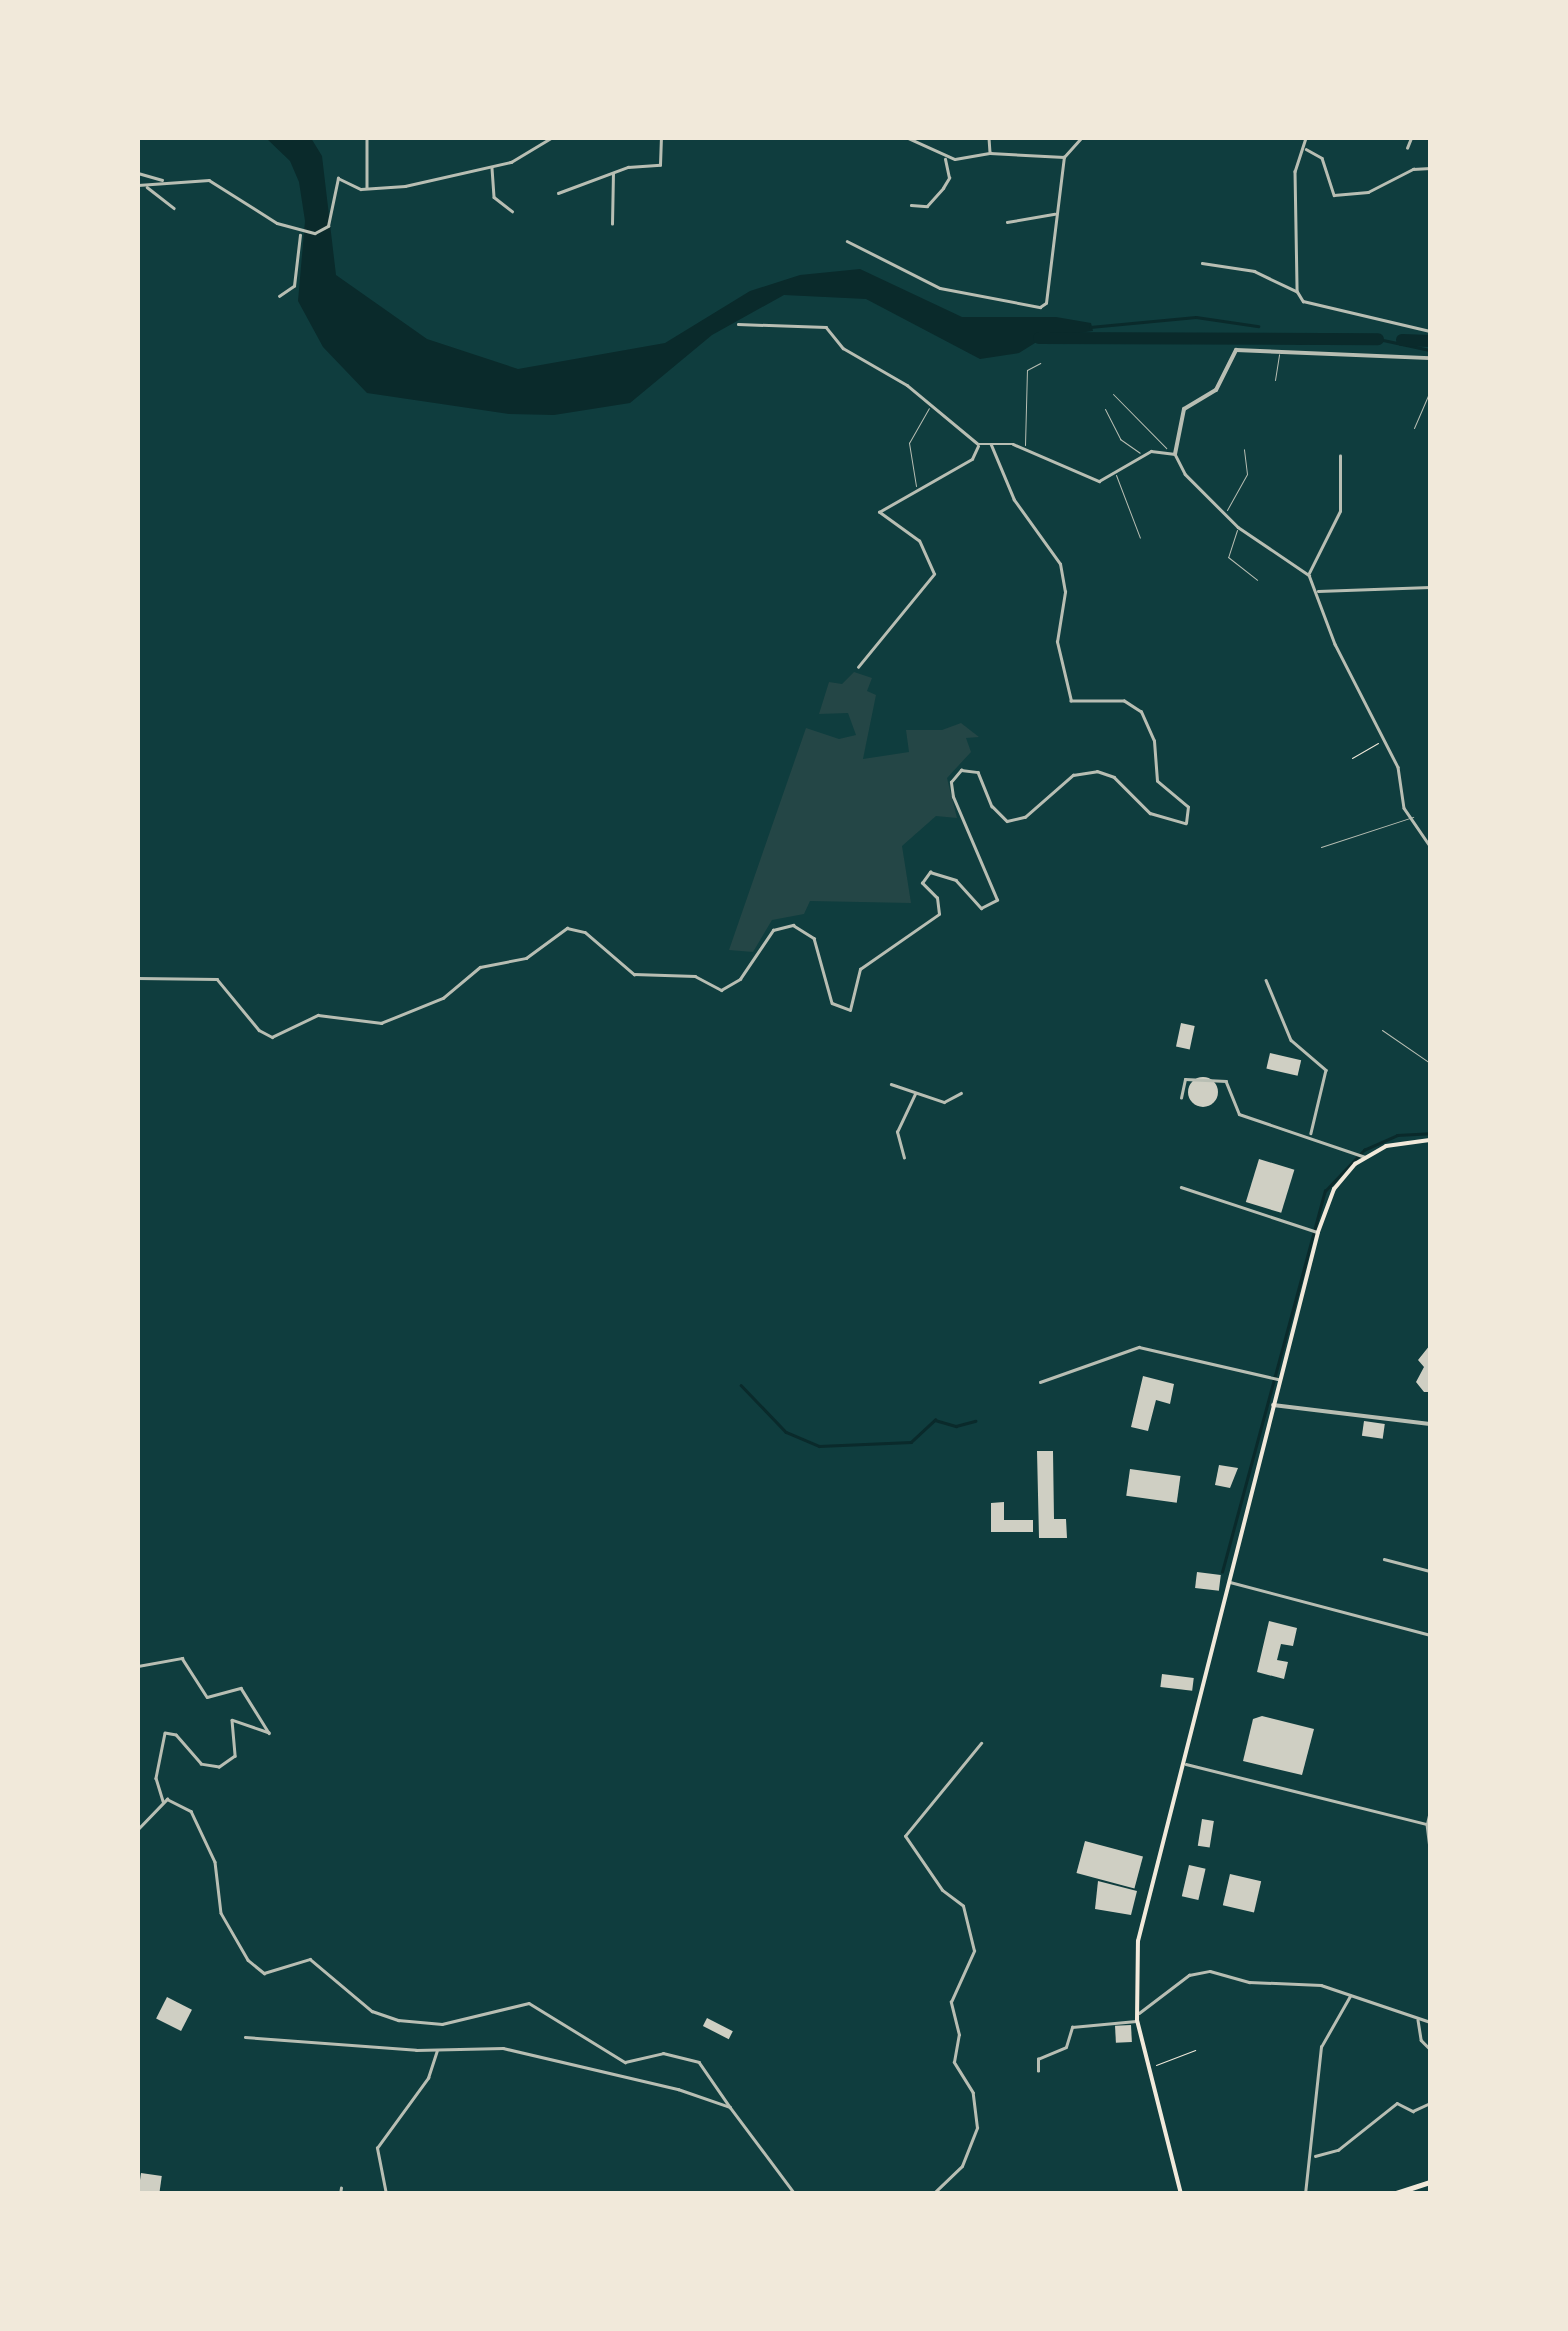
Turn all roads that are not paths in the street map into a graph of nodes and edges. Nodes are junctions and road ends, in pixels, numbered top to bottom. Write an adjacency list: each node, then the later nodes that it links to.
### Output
1 (366, 138): 21 (street)
2 (551, 138): 14 (street)
3 (660, 138): 16 (street)
4 (908, 138): 13 (street)
5 (989, 138): 11 (street)
6 (1081, 138): 12 (street)
7 (1306, 138): 9 (street)
8 (1411, 138): 10 (street)
9 (1305, 148): 15 (street); 32 (street)
10 (1406, 148)
11 (990, 153): 12 (street); 13 (street)
12 (1064, 156): 26 (street)
13 (945, 157): 23 (street)
14 (492, 167): 21 (street); 25 (street)
15 (1430, 168)
16 (614, 173): 22 (street); 28 (street)
17 (138, 174): 18 (street)
18 (163, 181): 20 (street); 29 (street)
19 (138, 185): 20 (street)
20 (146, 186): 24 (street)
21 (367, 190): 29 (street)
22 (558, 193)
23 (911, 205)
24 (174, 208)
25 (512, 210)
26 (1056, 214): 27 (street); 30 (street)
27 (1007, 222)
28 (612, 224)
29 (300, 234): 33 (street)
30 (847, 240)
31 (1202, 263): 32 (street)
32 (1297, 291): 35 (street)
33 (280, 296)
34 (738, 324): 42 (street)
35 (1430, 331)
36 (1279, 351): 37 (street); 39 (lane); 50 (street)
37 (1430, 358)
38 (1040, 363): 47 (lane)
39 (1276, 380)
40 (1430, 391): 44 (lane)
41 (1113, 394): 48 (lane)
42 (929, 408): 45 (street); 54 (lane)
43 (1105, 409): 51 (lane)
44 (1414, 428)
45 (978, 444): 46 (street); 54 (street)
46 (991, 445): 47 (street); 66 (street)
47 (1024, 448): 53 (street)
48 (1166, 448): 50 (street); 51 (street)
49 (1244, 449): 55 (lane)
50 (1176, 454): 55 (street)
51 (1143, 455): 53 (street)
52 (1340, 456): 58 (street)
53 (1116, 475): 57 (lane)
54 (916, 486): 62 (street)
55 (1225, 512): 56 (street)
56 (1238, 527): 58 (street); 59 (lane)
57 (1140, 538)
58 (1309, 575): 61 (street)
59 (1256, 580)
60 (1430, 587): 61 (street)
61 (1318, 591): 63 (street)
62 (858, 666)
63 (1413, 816): 64 (street); 65 (lane)
64 (1430, 846)
65 (1322, 847)
66 (138, 978)
67 (1266, 980): 74 (street)
68 (1382, 1030): 69 (lane)
69 (1430, 1063)
70 (891, 1084): 71 (street)
71 (916, 1093): 72 (street); 77 (street)
72 (962, 1094)
73 (1181, 1098): 74 (street)
74 (1311, 1135): 76 (street)
75 (1430, 1140): 76 (main road)
76 (1365, 1157): 79 (main road)
77 (904, 1158)
78 (1180, 1187): 79 (street)
79 (1318, 1232): 80 (main road)
80 (1275, 1378): 81 (street); 82 (main road)
81 (1040, 1382)
82 (1272, 1405): 83 (street); 86 (main road)
83 (1430, 1424)
84 (1384, 1558): 85 (street)
85 (1430, 1572)
86 (1228, 1582): 87 (street); 90 (main road)
87 (1430, 1635)
88 (138, 1666): 91 (street)
89 (982, 1743): 110 (street)
90 (1185, 1764): 93 (street); 97 (main road)
91 (163, 1801): 94 (street); 105 (street)
92 (1430, 1811): 93 (street)
93 (1426, 1824): 95 (street)
94 (138, 1829)
95 (1430, 1849)
96 (1351, 1994): 97 (street); 98 (street); 106 (street)
97 (1136, 2017): 103 (street); 111 (main road)
98 (1418, 2018): 99 (street); 101 (street)
99 (1430, 2022)
100 (245, 2037): 102 (street)
101 (1430, 2049)
102 (437, 2051): 105 (street); 108 (street)
103 (1038, 2071)
104 (1430, 2103): 106 (street)
105 (730, 2106): 109 (street)
106 (1312, 2156): 112 (street)
107 (1430, 2182): 113 (main road)
108 (386, 2194)
109 (795, 2194)
110 (934, 2194)
111 (1181, 2194)
112 (1305, 2194)
113 (1393, 2194)

